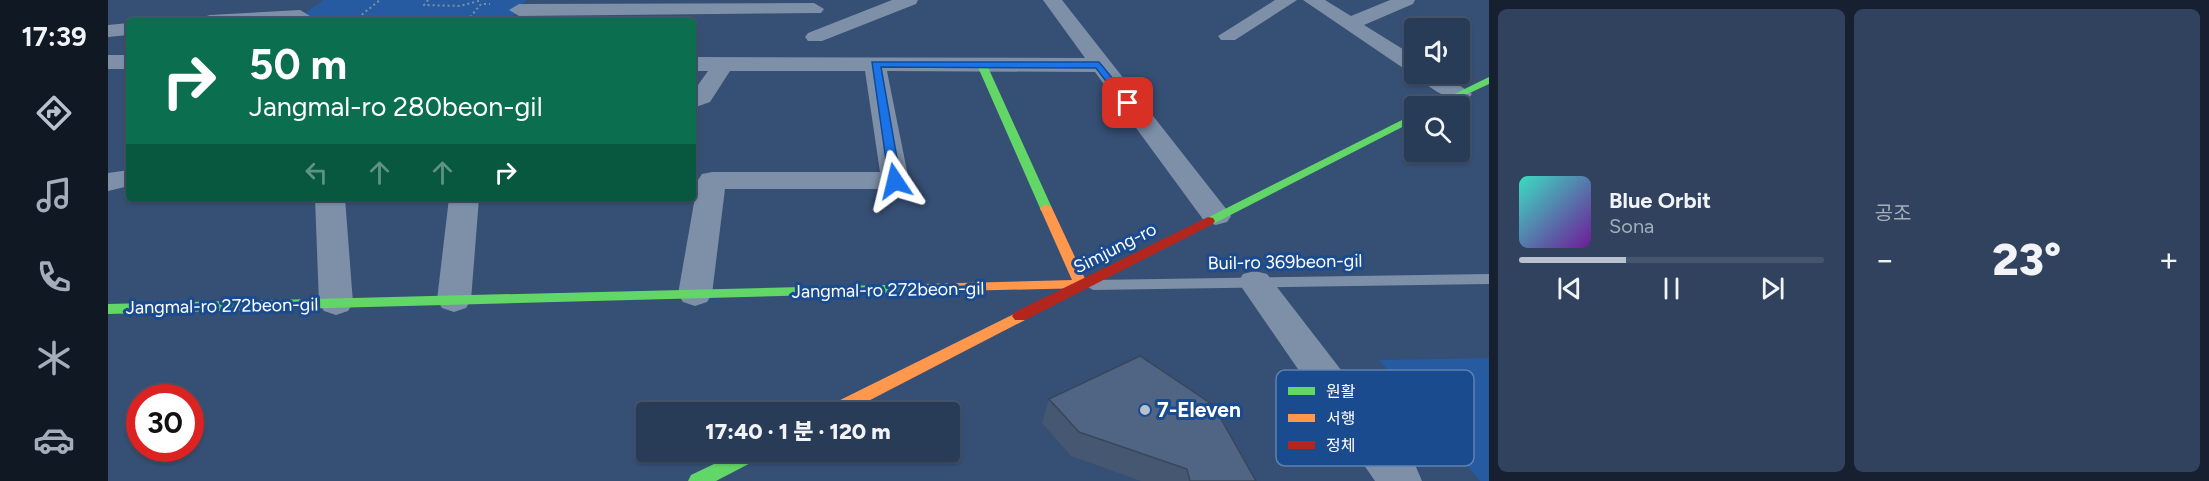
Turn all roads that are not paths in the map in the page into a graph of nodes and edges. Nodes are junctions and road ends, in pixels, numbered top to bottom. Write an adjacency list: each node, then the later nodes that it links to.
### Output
1 (909, 0): 14 (street)
2 (1052, 0): 23 (street)
3 (1288, 0): 13 (street)
4 (1312, 0): 10 (street)
5 (1406, 0): 10 (street)
6 (814, 5): 7 (street); 14 (street)
7 (518, 10)
8 (303, 14): 9 (street)
9 (250, 18)
10 (1351, 23): 15 (street)
11 (126, 29): 12 (street)
12 (108, 31)
13 (1228, 36)
14 (815, 37): 20 (street)
15 (1404, 58)
16 (108, 62): 17 (street)
17 (126, 62)
18 (696, 64): 19 (street)
19 (723, 64): 20 (street); 28 (street)
20 (817, 64): 21 (street)
21 (875, 64): 22 (street); 38 (street)
22 (982, 65): 23 (street); 37 (street)
23 (1099, 65): 34 (street)
24 (1489, 80): 26 (street)
25 (1444, 84): 26 (street)
26 (1460, 94): 27 (street)
27 (1456, 96)
28 (696, 100)
29 (1404, 122): 34 (street, Simjung-ro)
30 (126, 179): 31 (street)
31 (108, 182)
32 (330, 201): 40 (street, Jangmal-ro 272beon-gil)
33 (464, 201): 39 (street)
34 (1216, 216): 37 (street, Simjung-ro)
35 (1489, 279): 36 (lane, Buil-ro 369beon-gil)
36 (1255, 282): 37 (lane, Buil-ro 369beon-gil); 42 (street)
37 (1081, 285): 38 (street, Jangmal-ro 272beon-gil); 43 (street, Simjung-ro)
38 (695, 294): 39 (street, Jangmal-ro 272beon-gil)
39 (454, 300): 40 (street, Jangmal-ro 272beon-gil)
40 (336, 303): 41 (street, Jangmal-ro 272beon-gil)
41 (108, 309)
42 (1319, 370)
43 (852, 402)
44 (736, 462): 46 (street)
45 (1389, 466): 47 (street)
46 (698, 481)
47 (1400, 481)

